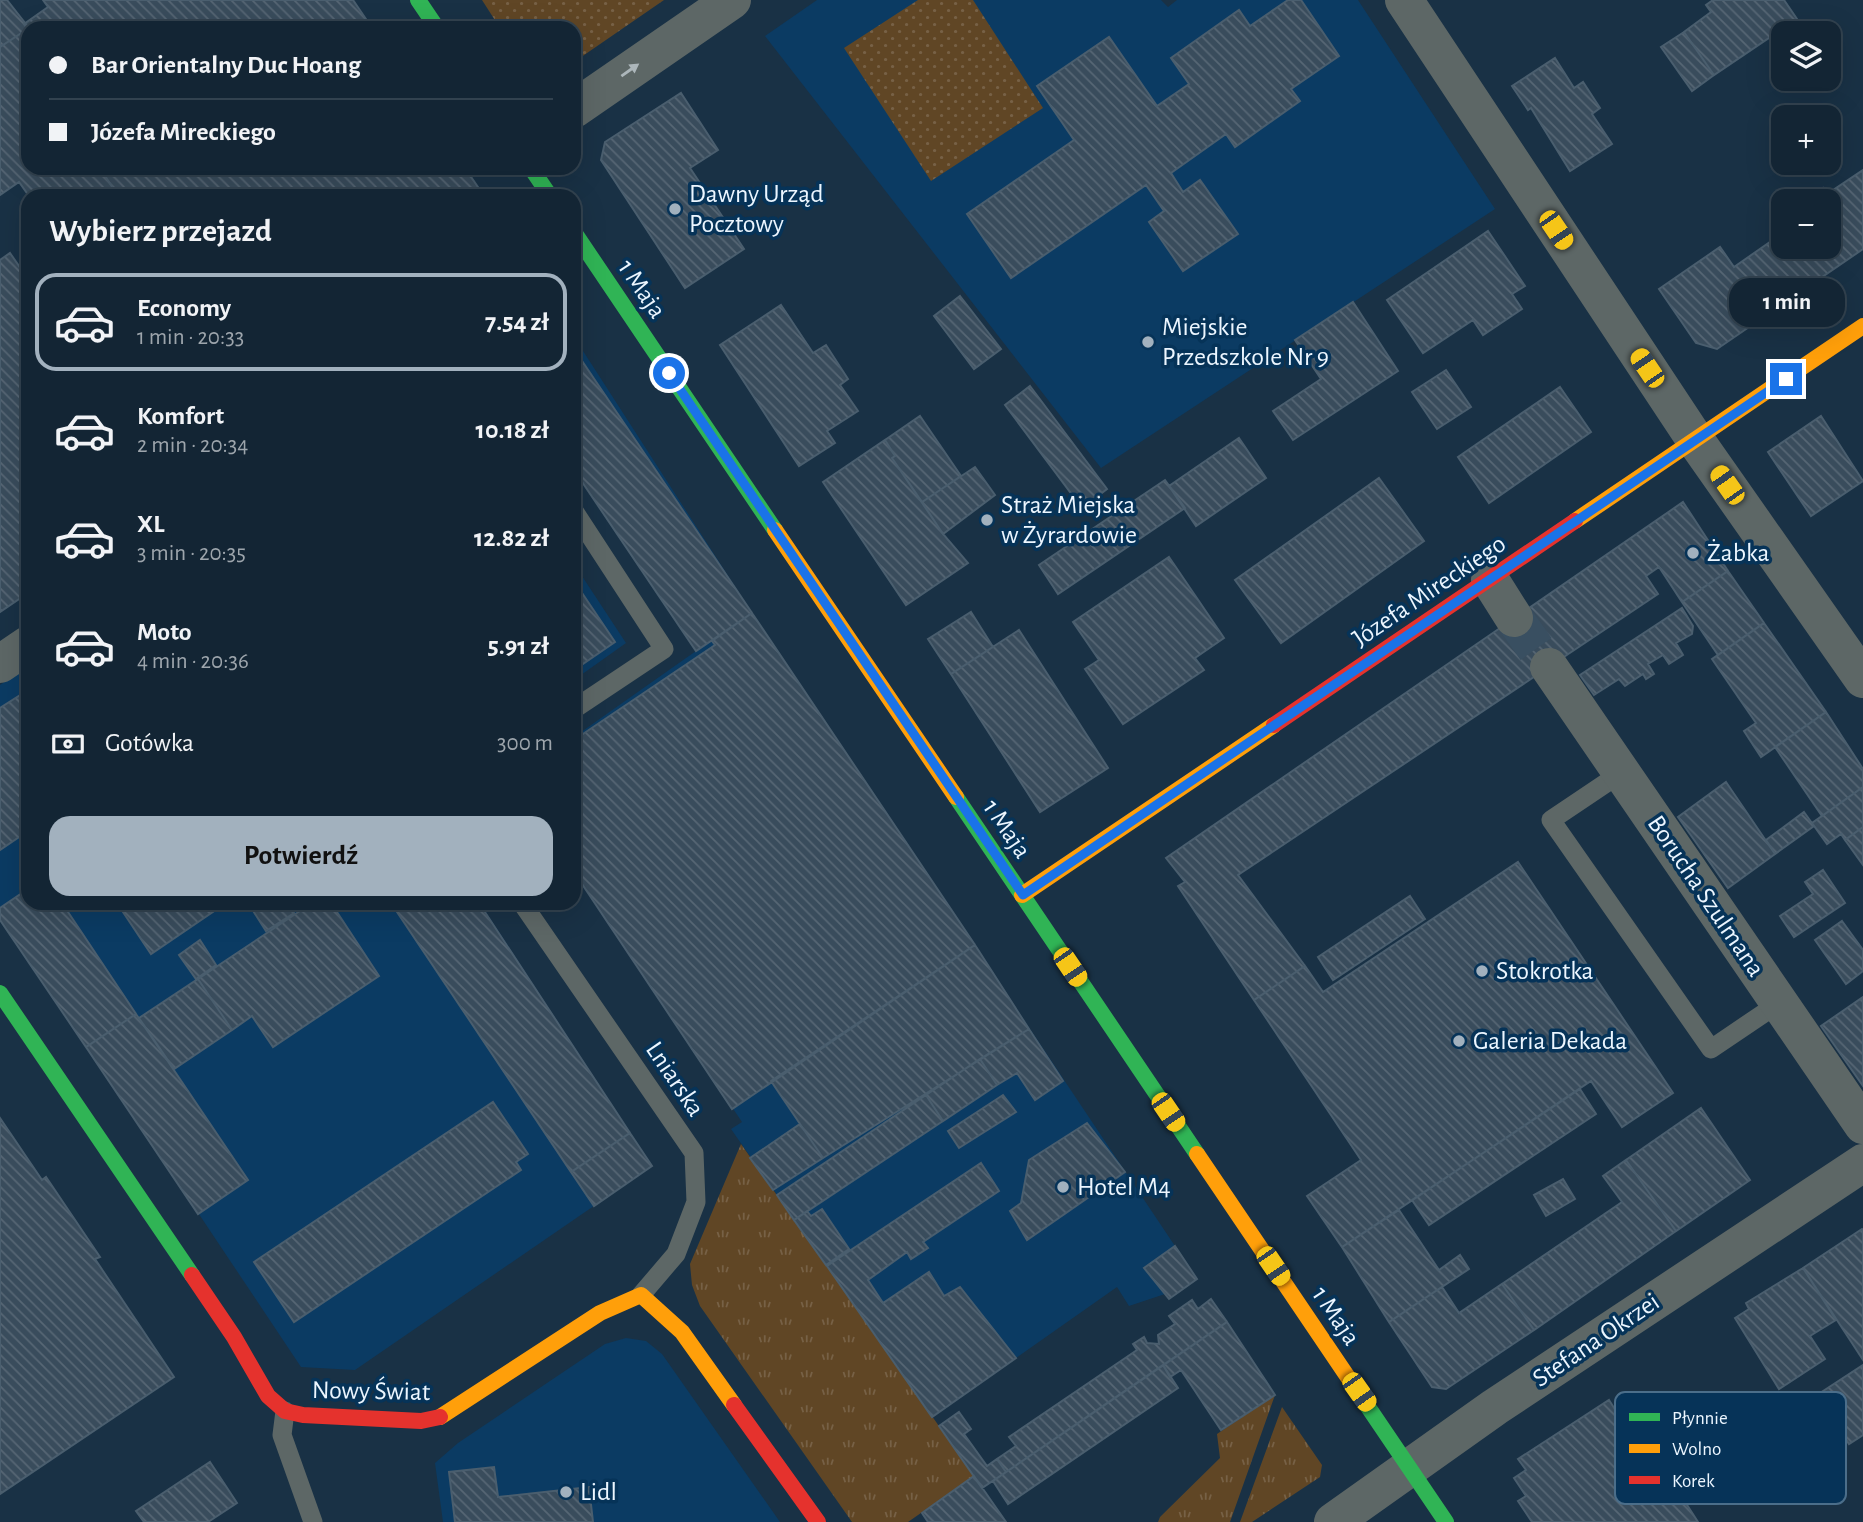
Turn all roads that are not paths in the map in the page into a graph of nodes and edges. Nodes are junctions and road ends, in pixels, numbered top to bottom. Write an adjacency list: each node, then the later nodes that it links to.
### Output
1 (418, 0): 4 (street)
2 (732, 0): 5 (street, one-way to 2)
3 (1404, 0): 8 (street)
4 (432, 21)
5 (581, 104)
6 (581, 256): 18 (street, 1 Maja)
7 (1863, 327): 8 (street, Józefa Mireckiego)
8 (1696, 441): 10 (street, Józefa Mireckiego); 15 (street)
9 (581, 522): 16 (lane)
10 (1490, 580): 11 (street); 18 (street, Józefa Mireckiego)
11 (1514, 618)
12 (21, 650): 13 (street)
13 (0, 664)
14 (1549, 667): 17 (street, Borucha Szulmana)
15 (1863, 679)
16 (581, 704)
17 (1621, 773): 21 (street, Borucha Szulmana); 21 (lane)
18 (1023, 895): 26 (street, 1 Maja)
19 (527, 910): 24 (lane, Lniarska)
20 (0, 993): 25 (street, Nowy Świat)
21 (1779, 1003): 22 (street, Borucha Szulmana)
22 (1863, 1125)
23 (1863, 1163): 26 (street, Stefana Okrzei)
24 (641, 1295): 25 (street, Nowy Świat); 28 (street)
25 (285, 1411): 27 (lane)
26 (1410, 1467): 29 (street, Stefana Okrzei); 30 (street, 1 Maja)
27 (313, 1522)
28 (818, 1522)
29 (1333, 1522)
30 (1446, 1522)

